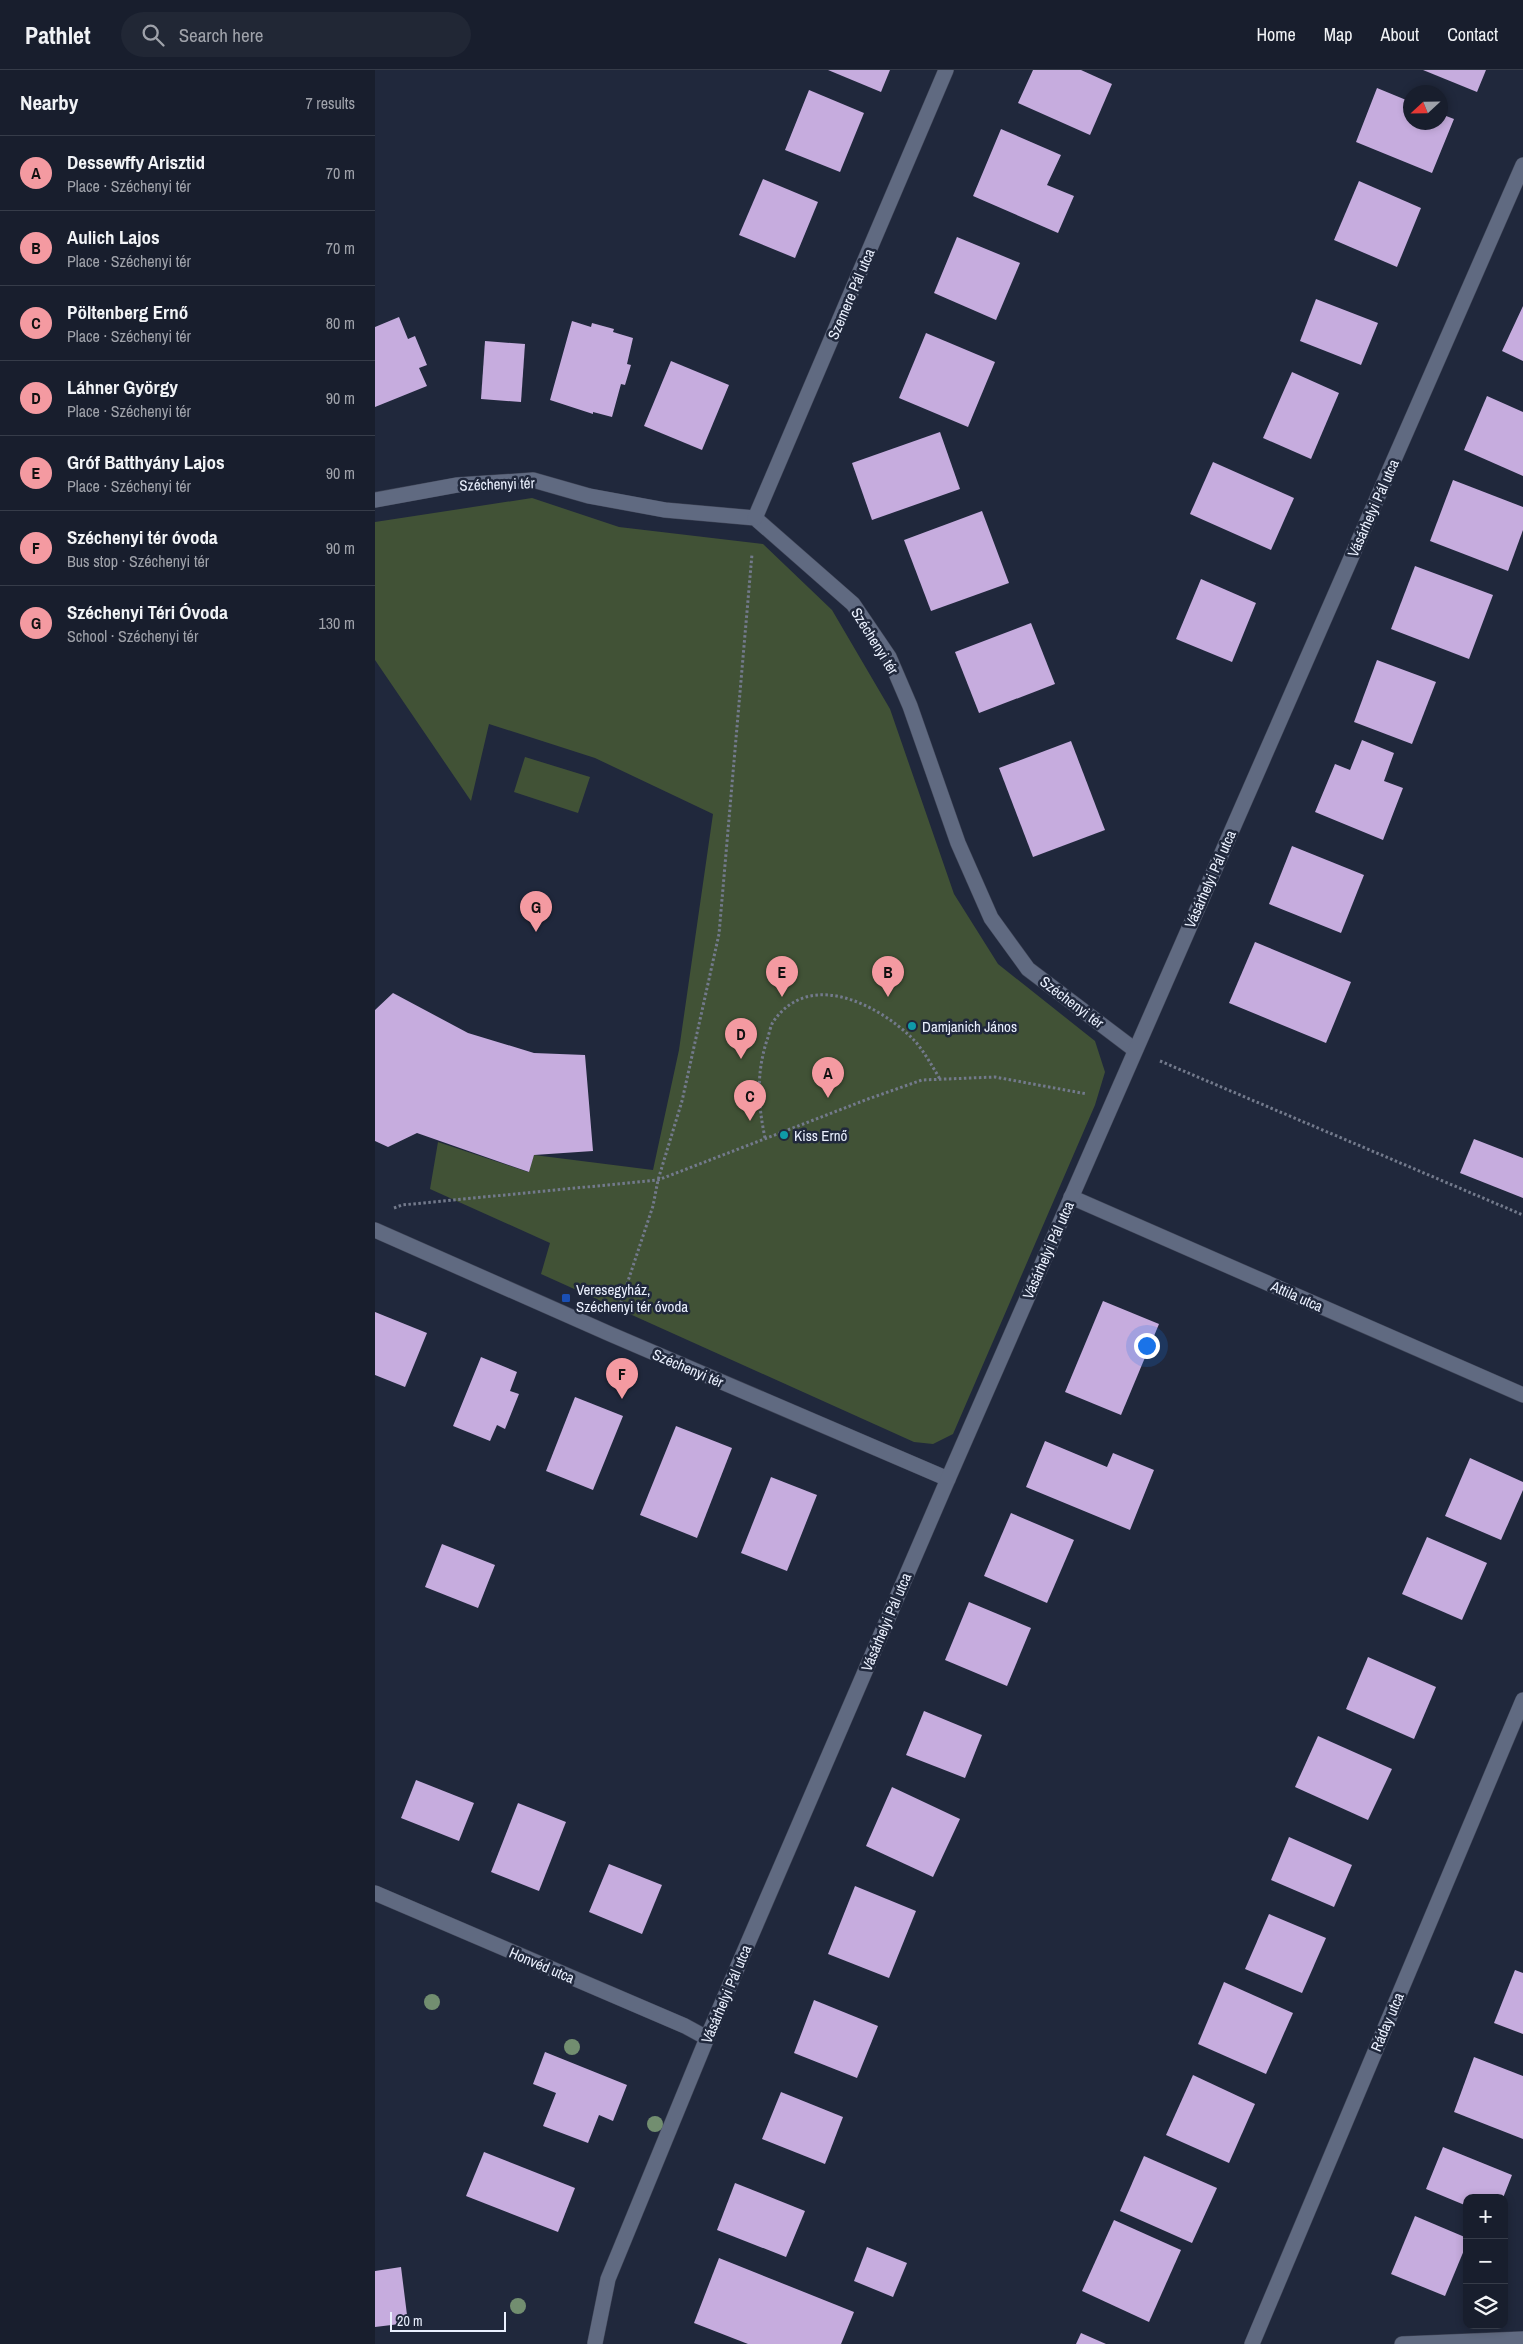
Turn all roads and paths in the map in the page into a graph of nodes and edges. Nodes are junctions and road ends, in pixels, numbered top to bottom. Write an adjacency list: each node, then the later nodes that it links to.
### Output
1 (946, 70): 4 (street, Szemere Pál utca)
2 (1523, 165): 5 (street, Vásárhelyi Pál utca)
3 (375, 500): 4 (street, Széchenyi tér)
4 (755, 518): 5 (street, Széchenyi tér); 9 (path)
5 (1135, 1050): 7 (street, Vásárhelyi Pál utca); 12 (path)
6 (941, 1080): 7 (path); 8 (path); 8 (path)
7 (1115, 1099): 10 (street, Vásárhelyi Pál utca)
8 (765, 1138): 9 (path)
9 (658, 1180): 11 (path); 14 (path)
10 (1071, 1197): 15 (street, Attila utca); 16 (street, Vásárhelyi Pál utca)
11 (393, 1208)
12 (1523, 1215)
13 (375, 1230): 14 (street, Széchenyi tér)
14 (610, 1334): 16 (street, Széchenyi tér)
15 (1523, 1395)
16 (948, 1479): 19 (street, Vásárhelyi Pál utca)
17 (1523, 1700): 22 (street, Ráday utca)
18 (375, 1893): 19 (street, Honvéd utca)
19 (707, 2038): 21 (street, Vásárhelyi Pál utca)
20 (1523, 2339): 23 (street)
21 (595, 2344)
22 (1252, 2344)
23 (1402, 2344)

